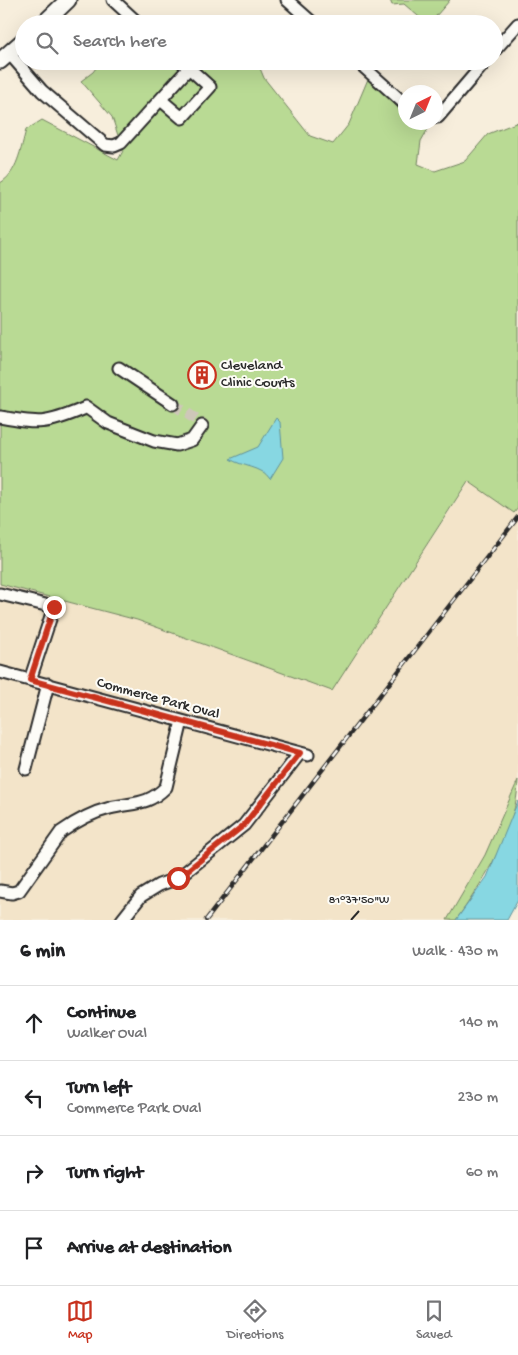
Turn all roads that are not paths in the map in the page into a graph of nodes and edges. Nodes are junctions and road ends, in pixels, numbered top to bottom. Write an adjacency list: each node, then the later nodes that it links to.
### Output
1 (68, 0): 4 (main road)
2 (112, 0): 5 (street)
3 (287, 0): 6 (street)
4 (52, 15)
5 (129, 15)
6 (304, 15)
7 (518, 24): 8 (street)
8 (503, 41)
9 (15, 48): 10 (main road)
10 (4, 57): 11 (street)
11 (15, 67)
12 (19, 70): 18 (street)
13 (182, 70): 18 (street)
14 (191, 70): 18 (street)
15 (367, 70): 17 (street)
16 (478, 70): 19 (street)
17 (398, 97)
18 (161, 100)
19 (443, 112)
20 (119, 368): 21 (street)
21 (173, 404)
22 (0, 417): 23 (street)
23 (202, 426)
24 (0, 594): 26 (street)
25 (0, 672): 26 (street, Commerce Park Oval)
26 (30, 680): 27 (street, Commerce Park Oval)
27 (48, 684): 28 (street, Commerce Park Oval); 29 (street)
28 (182, 721): 30 (street); 31 (street, Commerce Park Oval)
29 (26, 769)
30 (0, 891)
31 (122, 920)

